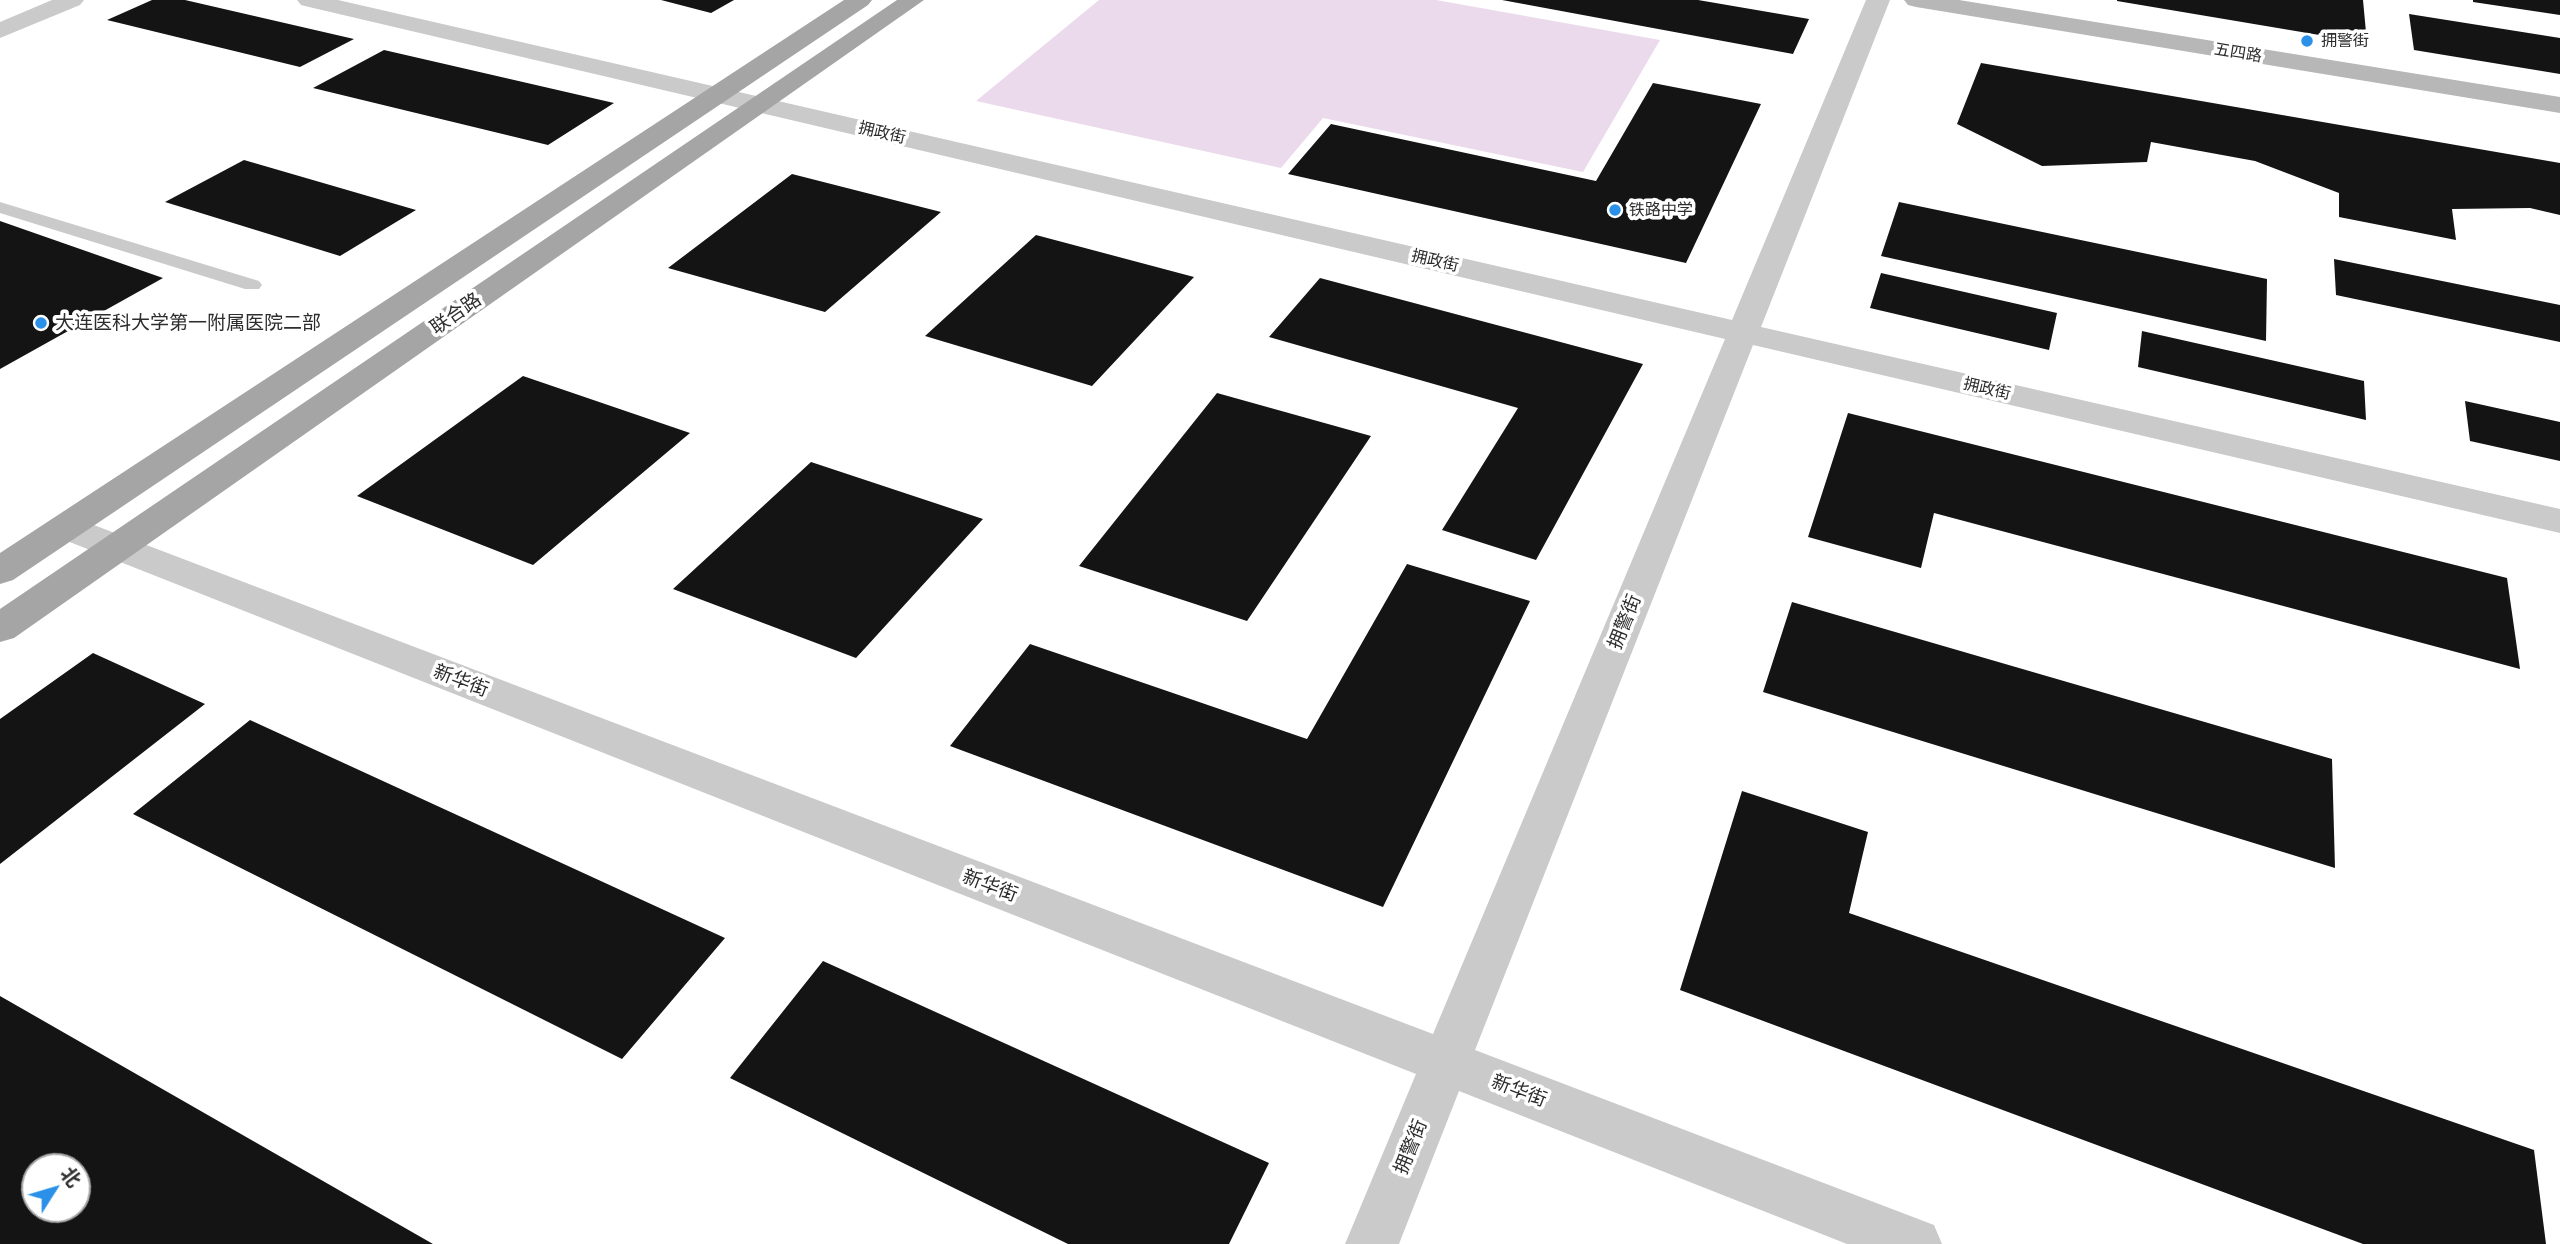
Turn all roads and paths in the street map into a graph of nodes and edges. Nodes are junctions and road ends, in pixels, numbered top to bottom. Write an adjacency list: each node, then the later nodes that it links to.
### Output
1 (72, 0): 7 (street)
2 (309, 0): 8 (street, 拥政街)
3 (860, 0): 8 (main road, 联合路)
4 (912, 0): 10 (main road, 联合路)
5 (1878, 0): 13 (street, 拥警街)
6 (1916, 0): 9 (main road, 五四路)
7 (0, 30)
8 (715, 96): 10 (street, 拥政街); 15 (main road, 联合路)
9 (2560, 105)
10 (759, 106): 13 (street, 拥政街); 16 (main road, 联合路)
11 (0, 207): 12 (lane)
12 (252, 285)
13 (1742, 332): 14 (street, 拥政街); 19 (street, 拥警街)
14 (2560, 522)
15 (65, 527): 16 (street, 新华街); 17 (main road, 联合路)
16 (118, 546): 18 (main road, 联合路); 19 (street, 新华街)
17 (0, 571)
18 (0, 628)
19 (1446, 1062): 20 (street, 拥警街); 21 (street, 新华街)
20 (1372, 1244)
21 (1915, 1244)

